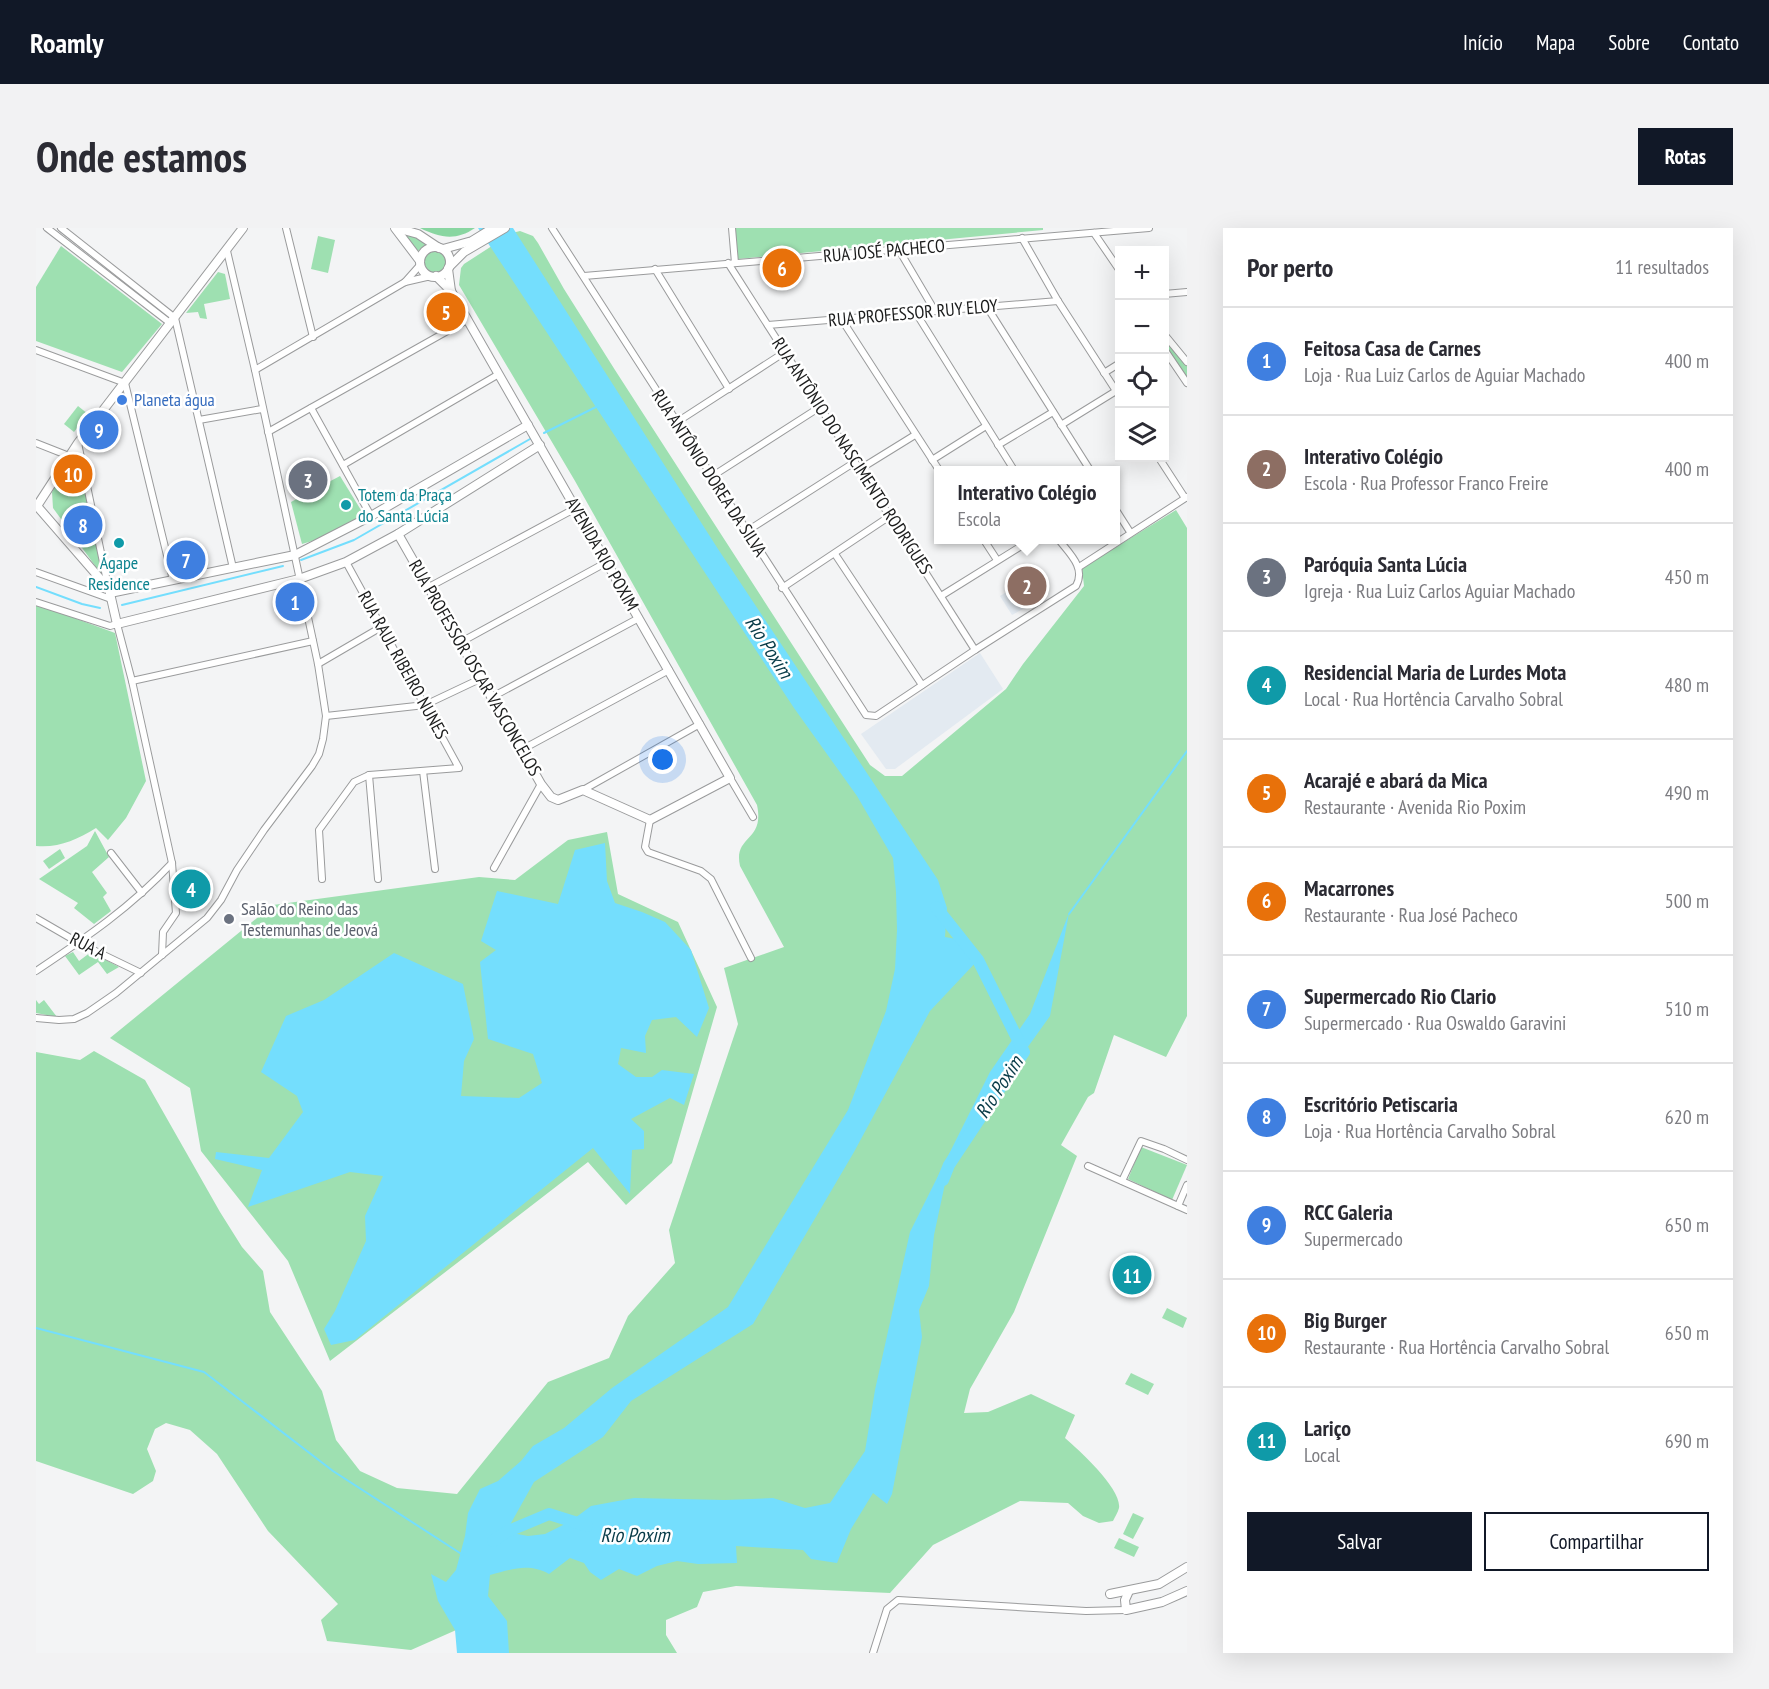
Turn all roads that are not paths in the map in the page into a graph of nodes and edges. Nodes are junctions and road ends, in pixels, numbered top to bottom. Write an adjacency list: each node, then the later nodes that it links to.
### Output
1 (47, 228): 14 (street)
2 (62, 228): 38 (street)
3 (243, 228): 19 (street)
4 (286, 228): 40 (street)
5 (396, 228): 18 (street); 21 (street)
6 (493, 228): 16 (street)
7 (505, 228): 16 (street)
8 (552, 228): 27 (street, RUA ANTÔNIO DOREA DA SILVA)
9 (732, 228): 22 (street)
10 (1048, 228): 13 (street)
11 (1149, 228): 12 (street, RUA JOSÉ PACHECO)
12 (1094, 232): 13 (street, RUA JOSÉ PACHECO); 23 (street)
13 (1050, 236): 15 (street, RUA JOSÉ PACHECO)
14 (61, 238): 17 (street); 38 (street)
15 (1022, 238): 20 (street, RUA JOSÉ PACHECO); 32 (street)
16 (473, 243): 18 (street); 24 (street)
17 (56, 245)
18 (441, 248): 21 (street); 24 (street)
19 (226, 250): 38 (street); 47 (street)
20 (899, 250): 22 (street, RUA JOSÉ PACHECO); 34 (street)
21 (421, 262): 26 (street); 28 (street)
22 (732, 263): 25 (street, RUA JOSÉ PACHECO); 39 (street, RUA ANTÔNIO DO NASCIMENTO RODRIGUES)
23 (1115, 265)
24 (449, 268): 26 (street); 29 (street, AVENIDA RIO POXIM)
25 (655, 269): 27 (street, RUA JOSÉ PACHECO); 52 (street)
26 (434, 276): 28 (street); 29 (street, AVENIDA RIO POXIM)
27 (584, 276): 60 (street, RUA ANTÔNIO DOREA DA SILVA)
28 (405, 282): 40 (street)
29 (451, 291): 36 (street, AVENIDA RIO POXIM)
30 (1187, 292): 31 (street)
31 (1169, 294)
32 (1058, 301): 33 (street, RUA PROFESSOR RUY ELOY); 48 (street)
33 (987, 307): 34 (street, RUA PROFESSOR RUY ELOY); 58 (street)
34 (935, 311): 35 (street, RUA PROFESSOR RUY ELOY)
35 (916, 313): 37 (street, RUA PROFESSOR RUY ELOY); 63 (street)
36 (467, 320): 49 (street, AVENIDA RIO POXIM); 56 (street)
37 (842, 320): 39 (street, RUA PROFESSOR RUY ELOY); 65 (street)
38 (173, 321): 50 (street); 59 (street)
39 (768, 325): 43 (street, RUA ANTÔNIO DO NASCIMENTO RODRIGUES)
40 (313, 337): 47 (street)
41 (1169, 340): 45 (street)
42 (36, 350): 50 (street)
43 (785, 352): 52 (street); 55 (street, RUA ANTÔNIO DO NASCIMENTO RODRIGUES)
44 (1167, 354): 51 (street)
45 (1187, 362)
46 (1115, 366): 48 (street)
47 (255, 370): 57 (street)
48 (1104, 373): 53 (street)
49 (499, 374): 61 (street, AVENIDA RIO POXIM); 74 (street)
50 (124, 383): 67 (street); 103 (street)
51 (1187, 383)
52 (729, 389): 60 (street)
53 (1115, 390)
54 (1115, 396): 62 (street)
55 (820, 407): 72 (street, RUA ANTÔNIO DO NASCIMENTO RODRIGUES); 79 (street)
56 (311, 408): 64 (street); 74 (street)
57 (262, 409): 59 (street); 64 (street)
58 (1053, 412): 62 (street); 69 (street)
59 (199, 420): 100 (street)
60 (676, 422): 79 (street, RUA ANTÔNIO DOREA DA SILVA)
61 (528, 425): 68 (street, AVENIDA RIO POXIM); 83 (street)
62 (1061, 425): 77 (street)
63 (986, 426): 69 (street); 71 (street)
64 (268, 432): 95 (street)
65 (915, 435): 71 (street); 78 (street)
66 (36, 443): 70 (street)
67 (78, 443): 70 (street); 106 (street)
68 (540, 445): 82 (street, AVENIDA RIO POXIM); 88 (street)
69 (998, 445): 76 (street)
70 (69, 456): 81 (street)
71 (932, 460): 75 (street)
72 (855, 462): 78 (street, RUA ANTÔNIO DO NASCIMENTO RODRIGUES); 86 (street)
73 (1162, 462): 80 (street)
74 (343, 465): 83 (street)
75 (936, 466)
76 (1011, 466)
77 (1087, 466)
78 (860, 469): 84 (street, RUA ANTÔNIO DO NASCIMENTO RODRIGUES)
79 (711, 477): 86 (street, RUA ANTÔNIO DOREA DA SILVA)
80 (1186, 498): 87 (street)
81 (37, 506): 106 (street)
82 (576, 508): 98 (street, AVENIDA RIO POXIM); 104 (street)
83 (371, 516): 95 (street)
84 (890, 516): 94 (street); 107 (street, RUA ANTÔNIO DO NASCIMENTO RODRIGUES)
85 (1120, 516): 87 (street)
86 (747, 531): 105 (street, RUA ANTÔNIO DOREA DA SILVA)
87 (1130, 532): 89 (street)
88 (398, 534): 97 (street); 104 (street, RUA PROFESSOR OSCAR VASCONCELOS)
89 (1120, 539)
90 (987, 544): 96 (street)
91 (1024, 544): 96 (street)
92 (1062, 544): 99 (street)
93 (1113, 544): 99 (street)
94 (835, 554): 105 (street); 119 (street)
95 (295, 555): 100 (street); 102 (street)
96 (998, 560): 107 (street)
97 (346, 562): 102 (street); 111 (street, RUA RAUL RIBEIRO NUNES)
98 (607, 562): 109 (street, AVENIDA RIO POXIM); 113 (street)
99 (1079, 567): 114 (street)
100 (233, 568): 103 (street)
101 (36, 572): 106 (street)
102 (299, 579): 110 (street); 112 (street)
103 (173, 580): 106 (street)
104 (429, 587): 113 (street, RUA PROFESSOR OSCAR VASCONCELOS)
105 (782, 588): 119 (street, RUA ANTÔNIO DOREA DA SILVA)
106 (110, 594): 110 (street)
107 (941, 596): 114 (street, RUA ANTÔNIO DO NASCIMENTO RODRIGUES)
108 (36, 602): 110 (street)
109 (639, 618): 116 (street, AVENIDA RIO POXIM); 120 (street)
110 (117, 624): 118 (street)
111 (383, 626): 115 (street); 121 (street, RUA RAUL RIBEIRO NUNES)
112 (313, 640): 115 (street); 118 (street)
113 (460, 642): 117 (street, RUA PROFESSOR OSCAR VASCONCELOS)
114 (975, 650): 119 (street)
115 (318, 664): 122 (street)
116 (669, 670): 123 (street, AVENIDA RIO POXIM); 124 (street)
117 (482, 678): 120 (street, RUA PROFESSOR OSCAR VASCONCELOS); 121 (street)
118 (132, 681): 133 (street)
119 (922, 685)
120 (492, 697): 124 (street, RUA PROFESSOR OSCAR VASCONCELOS)
121 (425, 705): 122 (street); 125 (street, RUA RAUL RIBEIRO NUNES)
122 (326, 716): 141 (street)
123 (700, 724): 127 (street, AVENIDA RIO POXIM); 129 (street)
124 (523, 749): 128 (street, RUA PROFESSOR OSCAR VASCONCELOS)
125 (423, 771): 126 (street); 135 (street)
126 (369, 775): 136 (street); 137 (street)
127 (730, 777): 130 (street, AVENIDA RIO POXIM); 131 (street)
128 (541, 784): 129 (street, RUA PROFESSOR OSCAR VASCONCELOS); 134 (street)
129 (583, 790): 131 (street)
130 (753, 817)
131 (650, 820): 142 (street)
132 (111, 853): 138 (street)
133 (172, 863): 138 (street); 141 (street)
134 (494, 868)
135 (435, 869)
136 (322, 879)
137 (378, 879)
138 (142, 893): 140 (street)
139 (36, 918): 140 (street, RUA A)
140 (79, 943): 143 (street); 144 (street, RUA A)
141 (162, 955): 144 (street)
142 (751, 958)
143 (36, 971)
144 (141, 973): 145 (street)
145 (36, 1018)
146 (1187, 1160): 148 (street)
147 (1088, 1166): 148 (street)
148 (1122, 1181): 150 (street)
149 (1187, 1185): 150 (street)
150 (1178, 1206): 151 (street)
151 (1187, 1210)
152 (1187, 1567): 153 (street)
153 (1129, 1591): 155 (street); 156 (street)
154 (1187, 1591): 156 (street)
155 (1110, 1594)
156 (1126, 1610): 157 (street)
157 (873, 1653)

